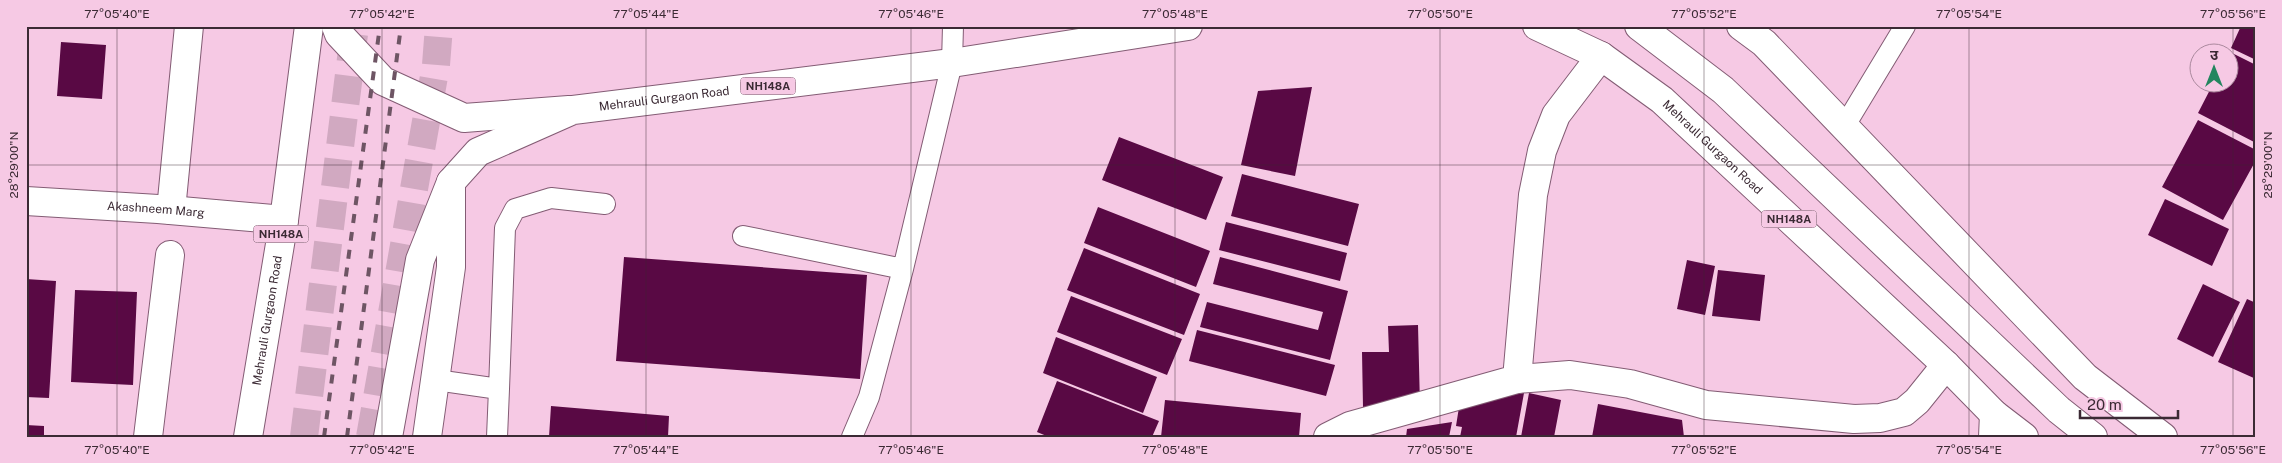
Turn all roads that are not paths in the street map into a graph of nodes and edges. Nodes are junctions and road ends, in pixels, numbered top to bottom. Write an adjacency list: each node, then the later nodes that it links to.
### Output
1 (189, 26): 18 (main road)
2 (309, 26): 19 (main road, Mehrauli Gurgaon Road / NH148A)
3 (336, 26): 13 (main road)
4 (953, 26): 12 (lane)
5 (1188, 26): 10 (main road, Mehrauli Gurgaon Road / NH148A)
6 (1537, 26): 11 (main road, Mehrauli Gurgaon Road / NH148A)
7 (1639, 26): 36 (main road)
8 (1741, 26): 14 (main road)
9 (1904, 26): 14 (lane)
10 (1162, 29): 12 (main road, Mehrauli Gurgaon Road / NH148A)
11 (1600, 56): 23 (main road, Mehrauli Gurgaon Road / NH148A); 24 (main road)
12 (952, 64): 13 (main road, Mehrauli Gurgaon Road / NH148A); 22 (lane)
13 (573, 110): 15 (main road, Mehrauli Gurgaon Road / NH148A)
14 (1844, 126): 37 (main road)
15 (451, 182): 25 (main road); 30 (main road, Mehrauli Gurgaon Road / NH148A)
16 (26, 201): 18 (main road, Akashneem Marg)
17 (605, 204): 26 (lane)
18 (171, 210): 19 (main road, Akashneem Marg)
19 (284, 220): 29 (main road, Mehrauli Gurgaon Road / NH148A)
20 (743, 236): 22 (lane)
21 (170, 255): 28 (main road)
22 (903, 269): 33 (lane)
23 (1946, 365): 24 (main road); 27 (main road, Mehrauli Gurgaon Road / NH148A)
24 (1517, 379): 34 (main road)
25 (436, 380): 26 (lane); 31 (main road)
26 (499, 389): 32 (lane)
27 (1993, 425): 35 (main road, Mehrauli Gurgaon Road / NH148A)
28 (148, 437)
29 (248, 437)
30 (388, 437)
31 (427, 437)
32 (497, 437)
33 (852, 437)
34 (1328, 437)
35 (2024, 437)
36 (2093, 437)
37 (2163, 437)

